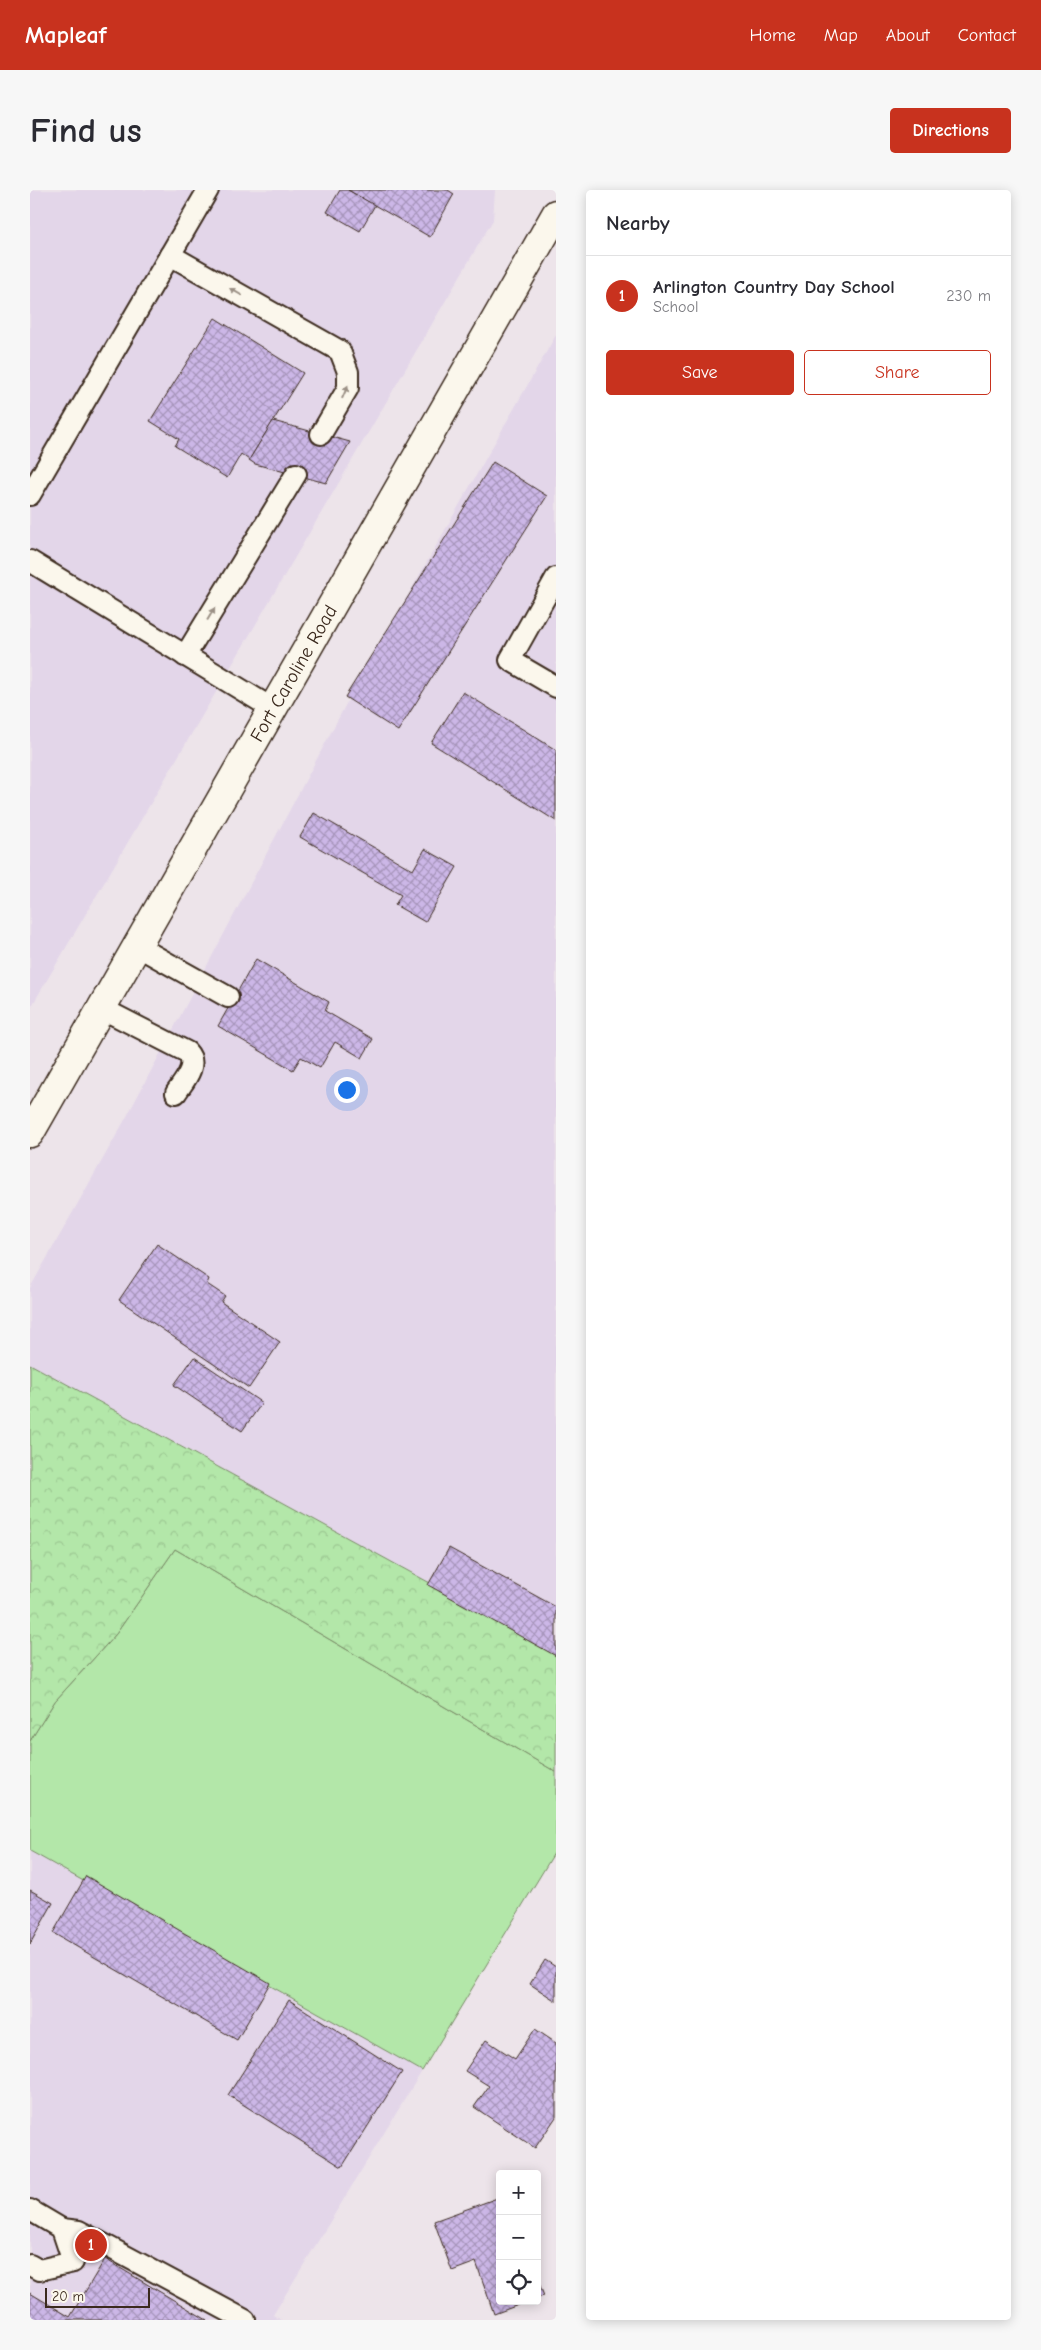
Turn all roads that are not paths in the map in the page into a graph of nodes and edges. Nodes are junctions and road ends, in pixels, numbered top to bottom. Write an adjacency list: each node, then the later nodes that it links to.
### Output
1 (208, 190): 3 (lane)
2 (556, 214): 11 (street, Fort Caroline Road)
3 (170, 255): 4 (lane, one-way to 3); 6 (lane)
4 (321, 434)
5 (296, 474): 9 (lane, one-way to 5)
6 (30, 495)
7 (30, 561): 9 (lane)
8 (556, 578): 10 (lane)
9 (186, 656): 11 (lane)
10 (556, 687)
11 (272, 709): 12 (street, Fort Caroline Road)
12 (137, 946): 13 (lane); 14 (street, Fort Caroline Road)
13 (228, 997)
14 (101, 1008): 15 (lane); 16 (street, Fort Caroline Road)
15 (176, 1093)
16 (30, 1133)
17 (30, 2210): 18 (lane)
18 (62, 2229): 19 (lane); 20 (lane)
19 (30, 2265)
20 (245, 2320)

